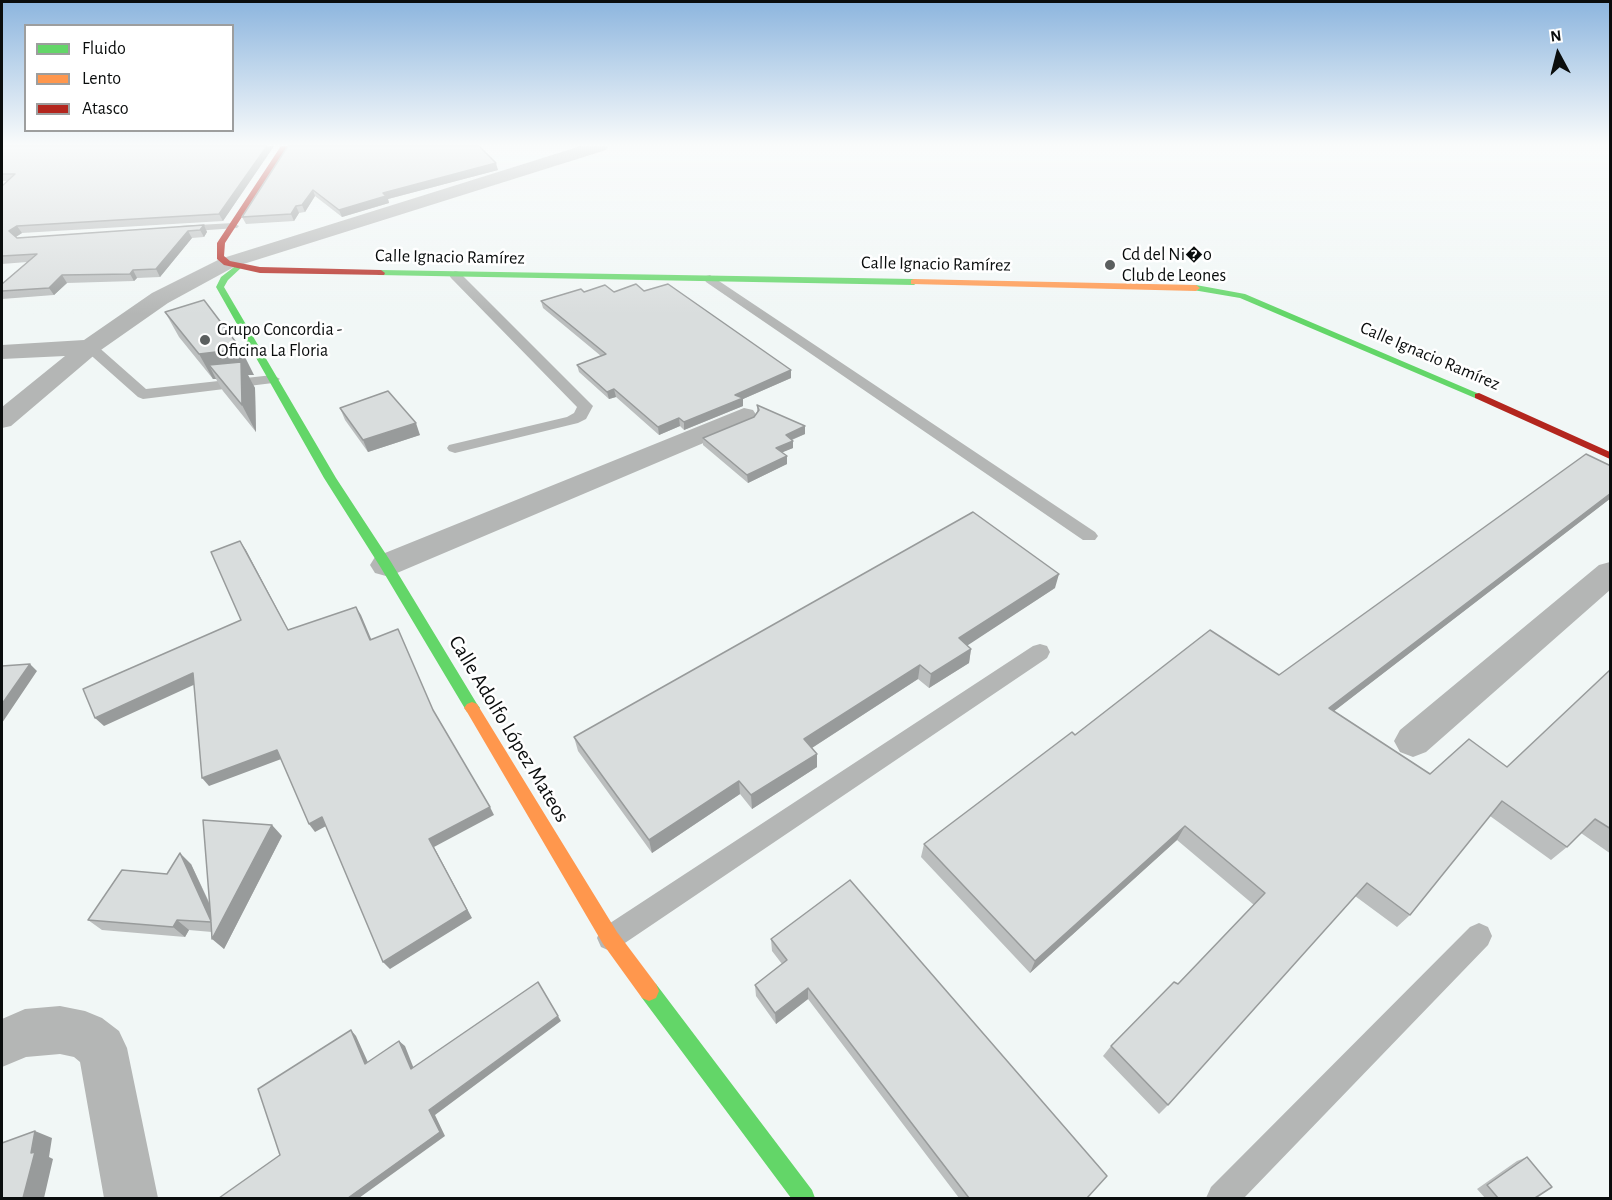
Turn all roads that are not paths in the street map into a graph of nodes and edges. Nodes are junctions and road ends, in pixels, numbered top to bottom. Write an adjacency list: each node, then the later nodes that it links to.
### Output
1 (249, 202): 3 (street)
2 (427, 202): 5 (street)
3 (233, 226): 4 (lane); 5 (street)
4 (162, 230)
5 (233, 265): 6 (street, Calle Ignacio Ramírez); 8 (street); 10 (street, Calle Adolfo López Mateos)
6 (455, 275): 7 (street, Calle Ignacio Ramírez); 13 (lane)
7 (710, 279): 14 (street, Calle Ignacio Ramírez); 15 (lane)
8 (90, 347): 9 (street); 10 (lane); 12 (street)
9 (2, 352)
10 (273, 380): 16 (street, Calle Adolfo López Mateos)
11 (744, 416): 16 (street)
12 (2, 420)
13 (455, 448)
14 (1607, 451)
15 (1089, 536)
16 (386, 565): 21 (street, Calle Adolfo López Mateos)
17 (1611, 573): 19 (street)
18 (1040, 652): 21 (lane)
19 (1413, 741)
20 (1479, 936): 25 (lane)
21 (610, 938): 24 (street, Calle Adolfo López Mateos)
22 (2, 1043): 23 (street)
23 (131, 1198)
24 (804, 1198)
25 (1222, 1198)

